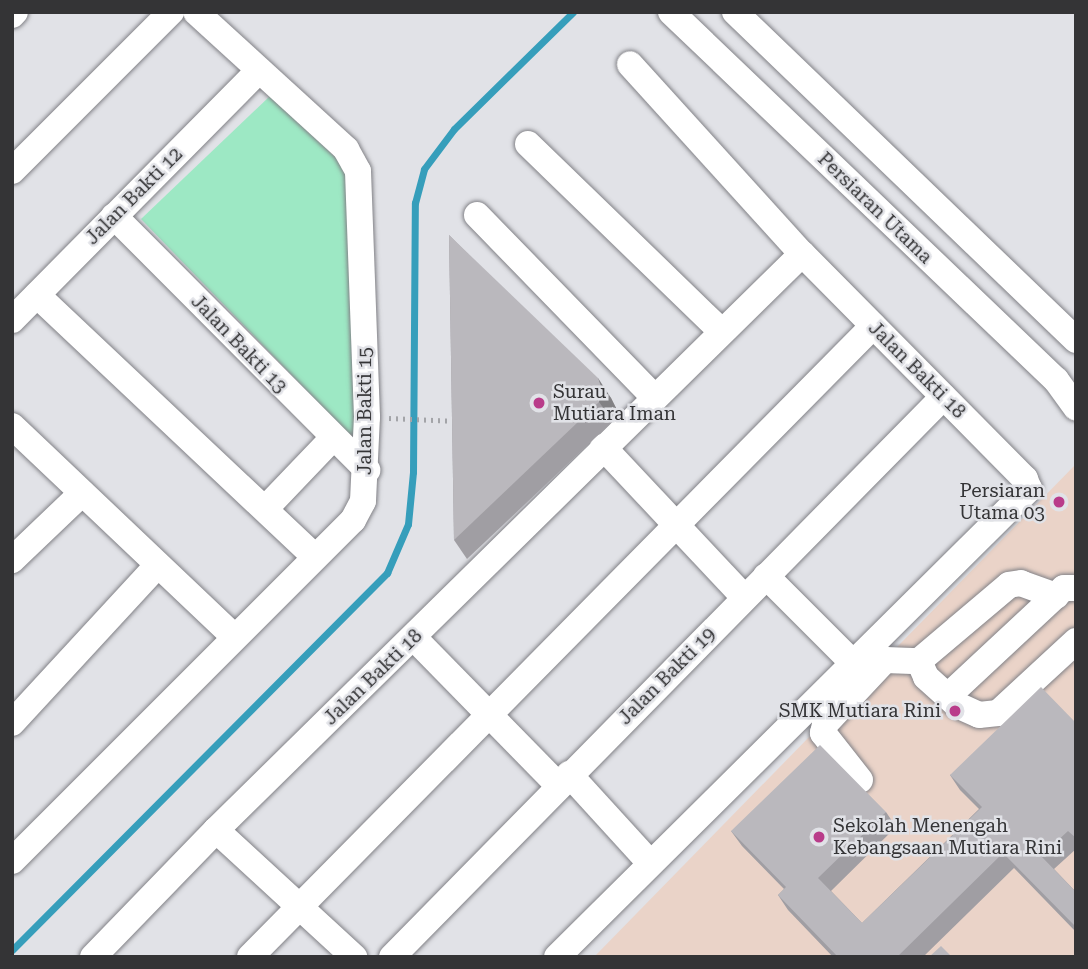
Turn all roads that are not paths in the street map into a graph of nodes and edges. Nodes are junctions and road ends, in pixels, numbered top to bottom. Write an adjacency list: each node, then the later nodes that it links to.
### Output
1 (171, 12): 8 (street)
2 (196, 12): 6 (street, Jalan Bakti 15)
3 (671, 12): 19 (street, Persiaran Utama)
4 (735, 12): 16 (street)
5 (631, 64): 11 (street, Jalan Bakti 18)
6 (257, 72): 10 (street, Jalan Bakti 12); 23 (street, Jalan Bakti 15)
7 (528, 144): 15 (street)
8 (12, 171)
9 (477, 215): 17 (street)
10 (114, 216): 12 (street, Jalan Bakti 12); 21 (street, Jalan Bakti 13)
11 (802, 254): 14 (street, Jalan Bakti 18); 15 (street, Jalan Bakti 18)
12 (37, 295): 13 (street, Jalan Bakti 12); 25 (street)
13 (12, 320)
14 (873, 326): 18 (street, Jalan Bakti 18); 26 (street)
15 (721, 331): 17 (street, Jalan Bakti 18)
16 (1076, 340)
17 (653, 396): 22 (street, Jalan Bakti 18)
18 (943, 397): 30 (street, Jalan Bakti 19); 37 (street, Jalan Bakti 18)
19 (1076, 408)
20 (12, 426): 24 (street)
21 (331, 439): 23 (street, Jalan Bakti 13); 25 (street)
22 (603, 447): 26 (street); 34 (street, Jalan Bakti 18)
23 (367, 470): 27 (street, Jalan Bakti 15)
24 (82, 493): 28 (street); 29 (street)
25 (265, 509): 27 (street)
26 (676, 526): 32 (street); 39 (street)
27 (315, 557): 33 (street, Jalan Bakti 15)
28 (12, 560)
29 (158, 565): 33 (street); 40 (street)
30 (766, 576): 32 (street, Jalan Bakti 19); 37 (street)
31 (1066, 592): 36 (street); 38 (street)
32 (744, 597): 41 (street, Jalan Bakti 19)
33 (234, 637): 44 (street, Jalan Bakti 15)
34 (414, 638): 39 (street); 43 (street, Jalan Bakti 18)
35 (1076, 641): 38 (street)
36 (919, 661): 38 (street); 42 (street)
37 (853, 663): 45 (street)
38 (948, 696)
39 (491, 716): 41 (street); 46 (street)
40 (12, 723)
41 (564, 780): 45 (street); 50 (street, Jalan Bakti 19)
42 (860, 780)
43 (216, 830): 46 (street); 47 (street, Jalan Bakti 18)
44 (12, 861)
45 (650, 863): 51 (street)
46 (302, 905): 48 (street); 49 (street)
47 (93, 957)
48 (250, 957)
49 (354, 957)
50 (392, 957)
51 (557, 957)

